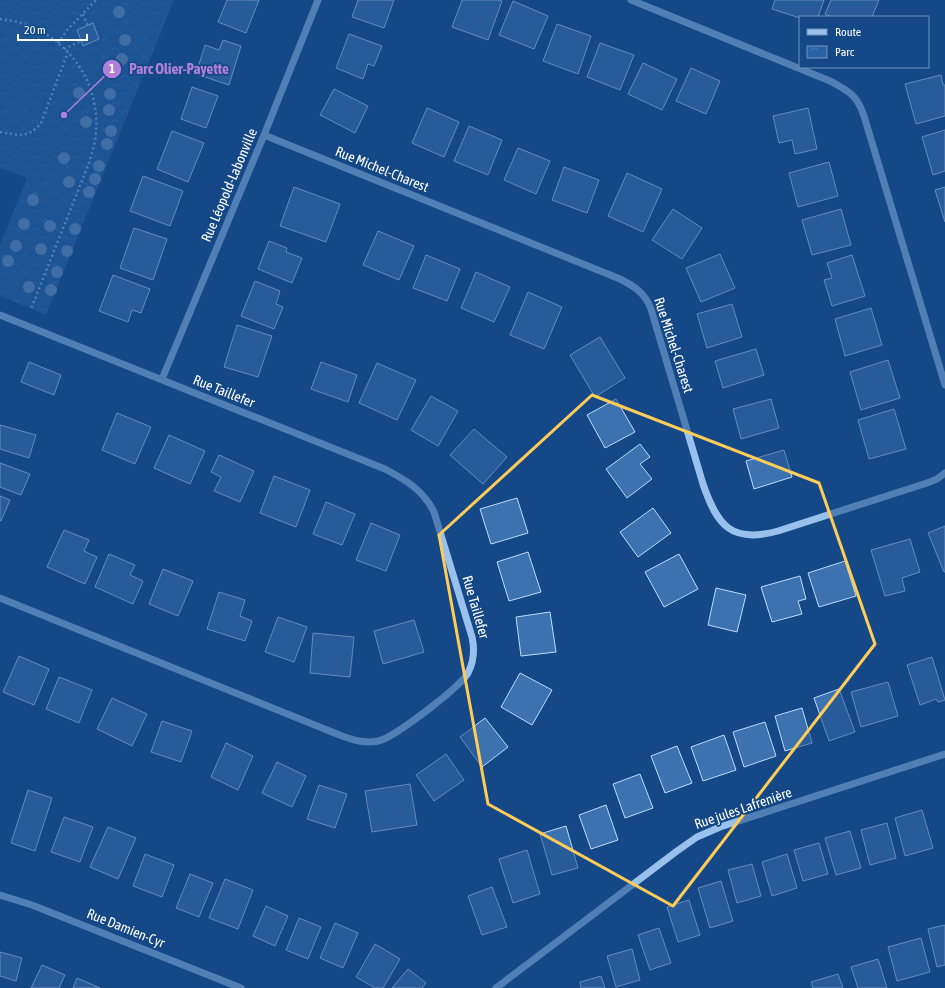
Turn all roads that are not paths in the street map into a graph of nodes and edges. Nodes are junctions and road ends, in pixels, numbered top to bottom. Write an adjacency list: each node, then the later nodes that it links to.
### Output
1 (318, 0): 3 (street, Rue Léopold-Labonville)
2 (631, 0): 6 (street)
3 (264, 135): 5 (street, Rue Léopold-Labonville); 7 (street, Rue Michel-Charest)
4 (0, 315): 5 (street, Rue Taillefer)
5 (162, 379): 8 (street, Rue Taillefer)
6 (945, 385)
7 (945, 473)
8 (0, 598)
9 (945, 754): 12 (street, Rue jules Lafrenière)
10 (0, 895): 11 (street, Rue Damien-Cyr)
11 (241, 988)
12 (496, 988)

